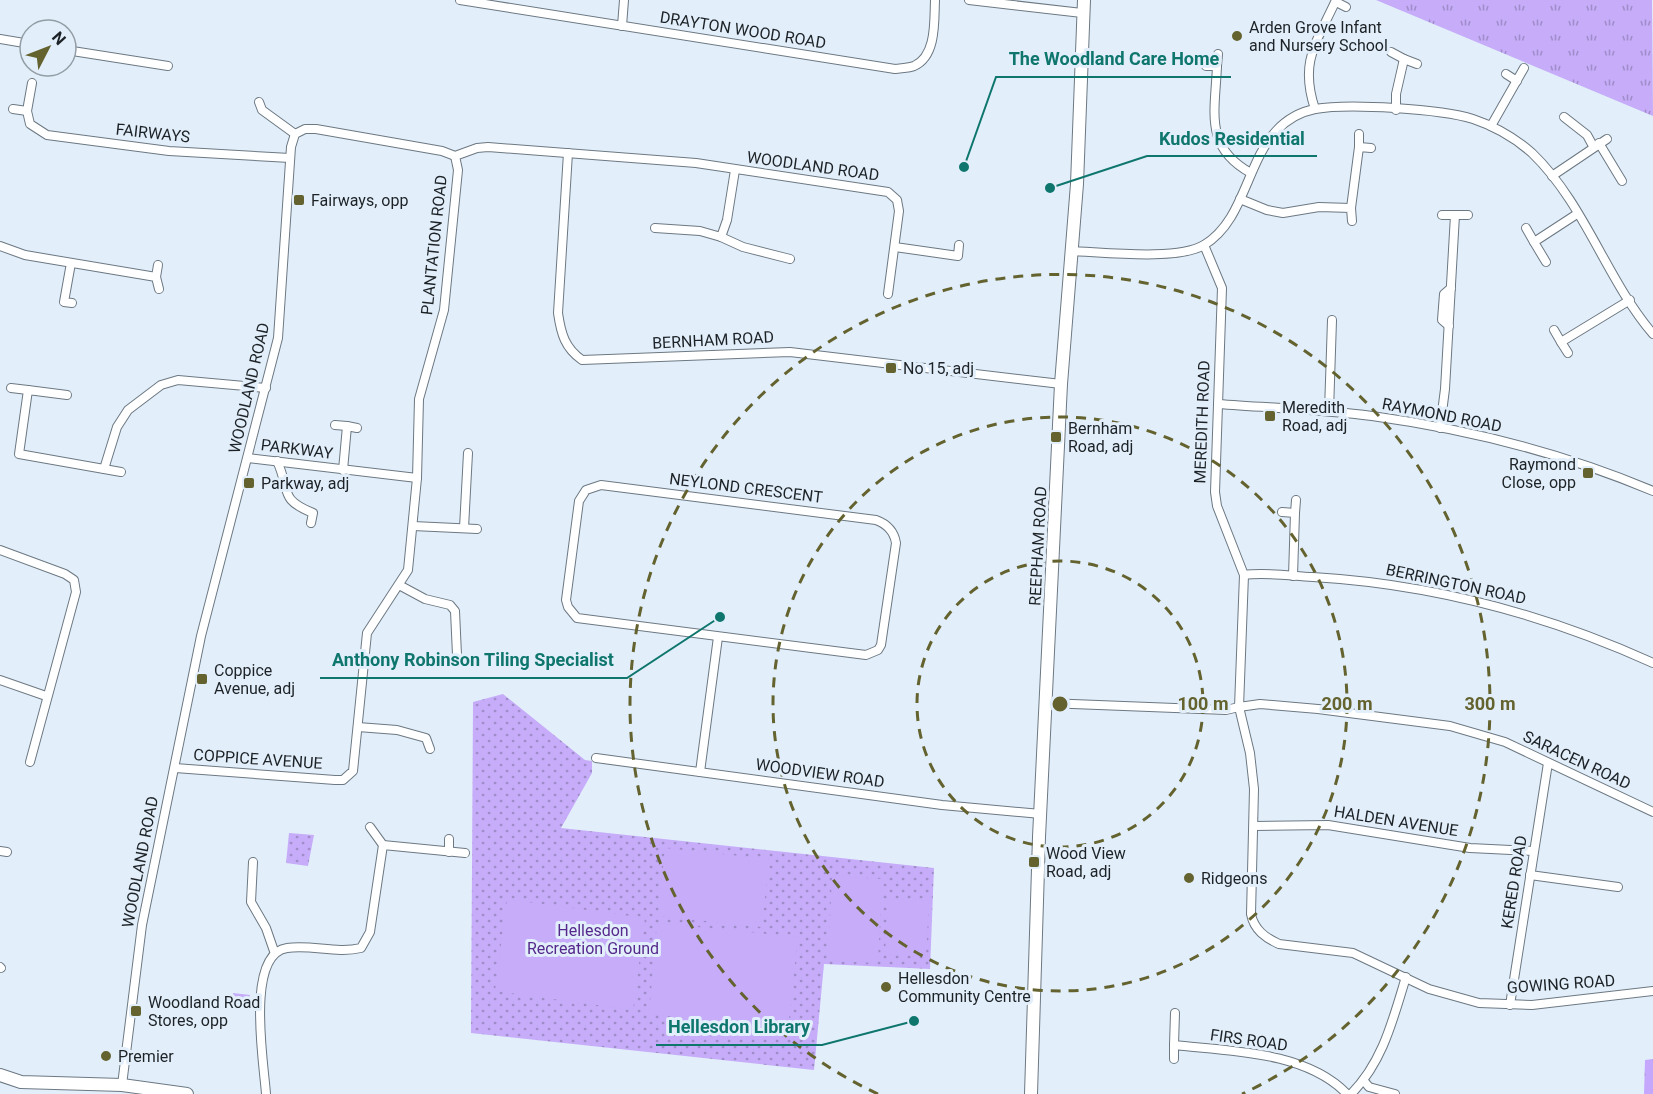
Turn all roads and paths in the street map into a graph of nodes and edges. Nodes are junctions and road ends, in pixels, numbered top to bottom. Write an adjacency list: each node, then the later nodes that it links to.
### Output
1 (460, 0): 8 (street, DRAYTON WOOD ROAD)
2 (624, 0): 8 (street)
3 (935, 0): 8 (street, DRAYTON WOOD ROAD)
4 (969, 0): 6 (street)
5 (1336, 1): 7 (street); 25 (street)
6 (1083, 6): 57 (street, REEPHAM ROAD)
7 (1346, 7)
8 (622, 26)
9 (0, 39): 10 (street)
10 (18, 42)
11 (78, 52): 16 (street)
12 (1391, 52): 14 (street)
13 (1218, 54): 18 (street)
14 (1404, 59): 15 (street); 26 (street)
15 (1418, 64)
16 (168, 66)
17 (1206, 66): 18 (street)
18 (1217, 66): 39 (street)
19 (1524, 68): 21 (street)
20 (1506, 74): 21 (street)
21 (1516, 81): 29 (street)
22 (32, 83): 27 (street)
23 (259, 102): 30 (street)
24 (13, 109): 27 (street)
25 (1315, 109): 26 (street); 39 (street)
26 (1396, 110): 29 (street)
27 (27, 111): 37 (street, FAIRWAYS)
28 (1564, 117): 32 (street)
29 (1491, 126): 40 (street)
30 (295, 134): 36 (street); 37 (street, WOODLAND ROAD)
31 (1359, 134): 33 (street)
32 (1599, 143): 40 (street); 41 (street)
33 (1359, 147): 34 (street); 43 (street)
34 (1371, 148)
35 (568, 153): 36 (street, WOODLAND ROAD); 38 (street, WOODLAND ROAD); 72 (street, BERNHAM ROAD)
36 (455, 156): 89 (street, PLANTATION ROAD)
37 (290, 158): 74 (street, WOODLAND ROAD)
38 (735, 170): 51 (street, WOODLAND ROAD); 56 (street, WOODLAND ROAD)
39 (1251, 173): 42 (street)
40 (1552, 176): 44 (street)
41 (1622, 181)
42 (1240, 199): 43 (street); 54 (street)
43 (1351, 208): 48 (street)
44 (1577, 214): 52 (street); 65 (street)
45 (1442, 215): 46 (street)
46 (1455, 215): 47 (street); 82 (street)
47 (1468, 215)
48 (1352, 220)
49 (655, 228): 51 (street)
50 (1526, 228): 52 (street)
51 (721, 237): 58 (street)
52 (1534, 242): 59 (street)
53 (959, 245): 56 (street)
54 (1204, 245): 57 (street); 77 (street, MEREDITH ROAD)
55 (0, 246): 60 (street)
56 (895, 247): 64 (street, WOODLAND ROAD)
57 (1070, 251): 72 (street, REEPHAM ROAD)
58 (790, 259)
59 (1546, 262)
60 (71, 263): 62 (street); 66 (street)
61 (158, 265): 62 (street)
62 (156, 277): 63 (street)
63 (159, 289)
64 (888, 294)
65 (1630, 300): 69 (street); 70 (street)
66 (64, 302)
67 (1332, 320): 78 (street)
68 (1554, 330): 70 (street)
69 (1653, 334)
70 (1561, 342): 71 (street)
71 (1568, 353)
72 (1061, 384): 107 (street, REEPHAM ROAD)
73 (11, 388): 75 (street)
74 (266, 388): 84 (street, WOODLAND ROAD); 86 (street)
75 (28, 390): 76 (street); 86 (street)
76 (67, 395)
77 (1218, 404): 78 (street, RAYMOND ROAD); 99 (street, MEREDITH ROAD)
78 (1329, 411): 82 (street, RAYMOND ROAD)
79 (335, 425): 80 (street, PARKWAY)
80 (347, 426): 81 (street, PARKWAY); 87 (street, PARKWAY)
81 (357, 428)
82 (1440, 428): 90 (street, RAYMOND ROAD)
83 (468, 453): 96 (street)
84 (248, 458): 85 (street, PARKWAY); 114 (street, WOODLAND ROAD)
85 (277, 461): 87 (street, PARKWAY); 94 (street)
86 (104, 470): 88 (street)
87 (343, 470): 89 (street, PARKWAY)
88 (121, 472)
89 (417, 478): 95 (street, COPPICE AVENUE)
90 (1653, 491)
91 (1296, 500): 93 (street)
92 (1282, 512): 93 (street)
93 (1295, 513): 100 (street)
94 (311, 523)
95 (413, 526): 96 (street); 101 (street, COPPICE AVENUE)
96 (464, 528): 97 (street)
97 (477, 529)
98 (0, 550): 106 (street)
99 (1244, 575): 100 (street, BERRINGTON ROAD); 108 (street, MEREDITH ROAD)
100 (1293, 576): 104 (street, BERRINGTON ROAD)
101 (399, 585): 103 (street); 109 (street, COPPICE AVENUE)
102 (718, 636): 102 (street, NEYLOND CRESCENT); 115 (street)
103 (457, 655)
104 (1653, 663)
105 (0, 680): 106 (street)
106 (46, 696): 112 (street)
107 (1047, 703): 108 (street); 117 (street, REEPHAM ROAD)
108 (1239, 707): 113 (street, SARACEN ROAD); 119 (street, GOWING ROAD)
109 (358, 727): 110 (street); 114 (street, COPPICE AVENUE)
110 (430, 749)
111 (596, 758): 115 (street, WOODVIEW ROAD)
112 (30, 762)
113 (1548, 763): 116 (street, SARACEN ROAD); 122 (street, KERED ROAD)
114 (175, 768): 137 (street, WOODLAND ROAD)
115 (700, 772): 117 (street, WOODVIEW ROAD)
116 (1653, 812)
117 (1041, 814): 140 (street, REEPHAM ROAD)
118 (370, 826): 121 (street)
119 (1254, 826): 122 (street, HALDEN AVENUE); 129 (street, GOWING ROAD)
120 (449, 839): 123 (street)
121 (383, 845): 123 (street); 128 (street)
122 (1533, 851): 126 (street, KERED ROAD)
123 (449, 852): 124 (street)
124 (465, 853)
125 (253, 862): 128 (street)
126 (1530, 875): 127 (street); 131 (street, KERED ROAD)
127 (1618, 887)
128 (274, 951): 139 (street)
129 (1406, 977): 131 (street, GOWING ROAD); 136 (street, FIRS ROAD)
130 (1653, 991): 131 (street, GOWING ROAD)
131 (1510, 1005)
132 (1175, 1013): 133 (street)
133 (1174, 1044): 134 (street); 141 (street, FIRS ROAD)
134 (1174, 1059)
135 (0, 1075): 137 (street)
136 (1364, 1081): 141 (street, FIRS ROAD); 142 (street)
137 (122, 1085): 138 (street)
138 (187, 1094)
139 (266, 1094)
140 (1030, 1094)
141 (1349, 1094)
142 (1395, 1094)

